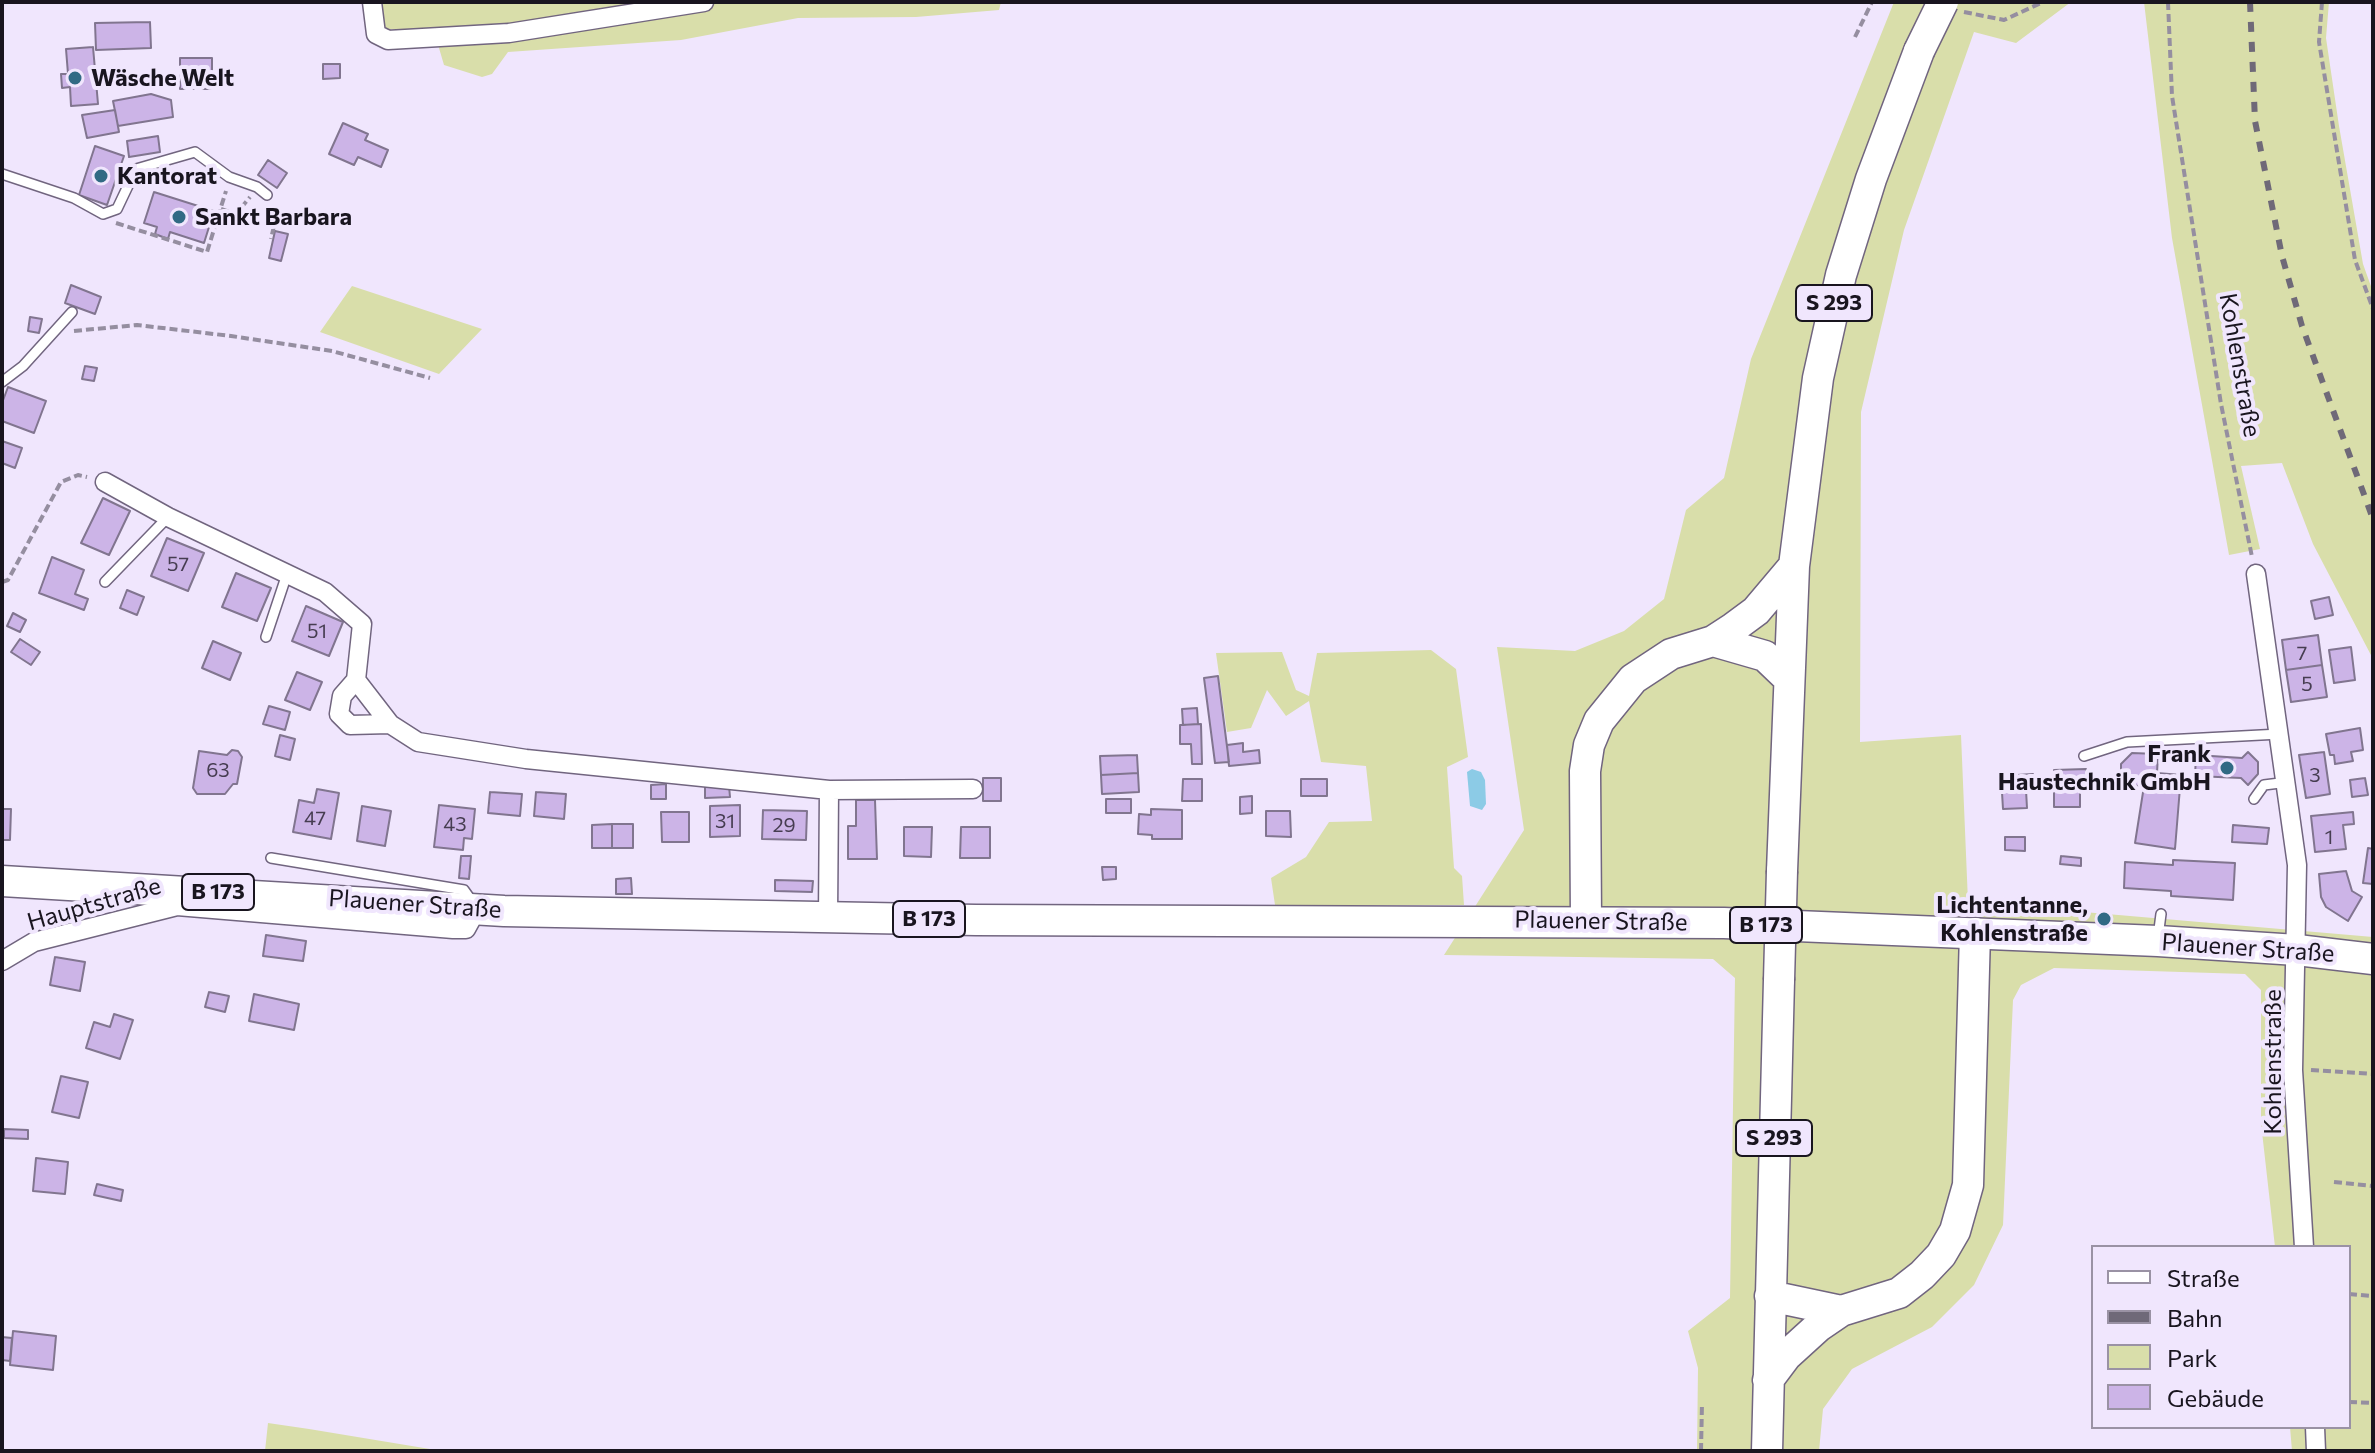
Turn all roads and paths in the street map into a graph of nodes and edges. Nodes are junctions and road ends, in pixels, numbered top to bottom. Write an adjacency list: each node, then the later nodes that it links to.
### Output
1 (372, 2): 2 (street)
2 (704, 2)
3 (1872, 2): 8 (path)
4 (2043, 2): 7 (path)
5 (2168, 2): 24 (path, Kohlenstraße)
6 (2322, 2): 15 (path)
7 (1952, 6): 22 (main road, S 293, bridge)
8 (1855, 37)
9 (2, 174): 10 (lane)
10 (229, 177): 11 (lane); 12 (path)
11 (267, 195)
12 (221, 209): 13 (path); 14 (path)
13 (120, 225)
14 (271, 239)
15 (2373, 309)
16 (72, 312): 17 (lane)
17 (52, 334): 18 (path); 19 (lane)
18 (430, 378)
19 (2, 382)
20 (105, 482): 21 (street); 25 (path)
21 (168, 517): 23 (street); 26 (lane)
22 (1794, 566): 28 (main road); 29 (main road, S 293)
23 (287, 574): 27 (lane); 30 (street)
24 (2256, 574): 32 (street, Kohlenstraße)
25 (2, 582)
26 (105, 582)
27 (266, 637)
28 (1713, 641): 29 (main road); 42 (main road)
29 (1788, 678): 53 (main road, S 293, bridge)
30 (356, 680): 31 (street); 31 (street)
31 (390, 724): 36 (street)
32 (2280, 734): 33 (lane); 34 (street, Kohlenstraße)
33 (2084, 756)
34 (2288, 782): 37 (lane); 44 (street, Kohlenstraße)
35 (973, 789): 36 (street)
36 (829, 790): 41 (street)
37 (2254, 799)
38 (271, 858): 40 (lane)
39 (2, 881): 40 (main road, Plauener Straße / B 173)
40 (477, 909): 41 (main road, Plauener Straße / B 173); 46 (street, Hauptstraße)
41 (828, 917): 42 (main road, Plauener Straße / B 173)
42 (1586, 921): 43 (main road, Plauener Straße / B 173)
43 (1975, 933): 44 (main road, Plauener Straße / B 173); 55 (main road)
44 (2297, 950): 45 (main road, Plauener Straße / B 173); 47 (street, Kohlenstraße)
45 (2373, 959)
46 (2, 961)
47 (2293, 1070): 48 (path); 51 (street, Kohlenstraße)
48 (2373, 1074)
49 (2334, 1182): 50 (path)
50 (2373, 1186)
51 (2304, 1245)
52 (2351, 1294): 54 (path)
53 (1770, 1296): 55 (main road); 56 (main road, S 293)
54 (2373, 1296)
55 (1841, 1311): 56 (main road)
56 (1768, 1380): 62 (main road, S 293)
57 (2351, 1402): 59 (path)
58 (1702, 1403): 61 (path)
59 (2373, 1403)
60 (2315, 1429): 63 (street)
61 (1701, 1451)
62 (1767, 1451)
63 (2316, 1451)

